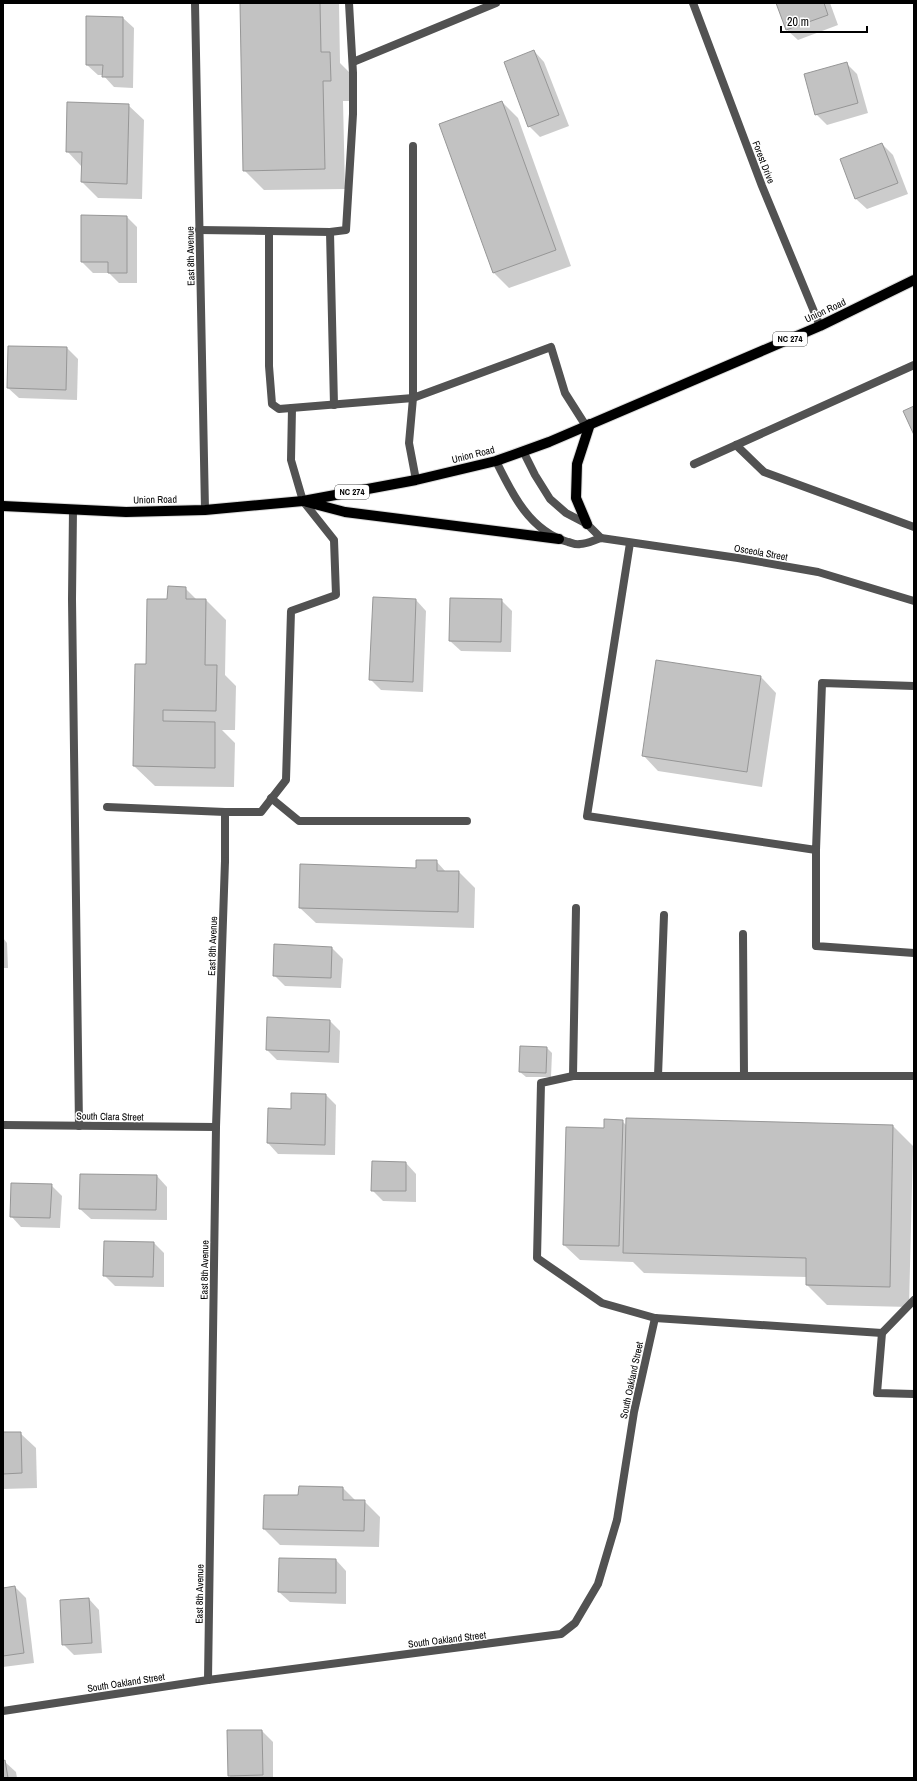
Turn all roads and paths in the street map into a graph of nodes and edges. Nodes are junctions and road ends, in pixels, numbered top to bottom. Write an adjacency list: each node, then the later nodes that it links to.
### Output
1 (195, 3): 7 (street, East 8th Avenue)
2 (349, 3): 5 (street)
3 (496, 3): 5 (street)
4 (693, 3): 11 (street, Forest Drive)
5 (353, 62): 9 (street)
6 (413, 146): 13 (street)
7 (199, 230): 8 (street); 25 (street, East 8th Avenue)
8 (269, 231): 9 (street); 15 (street)
9 (330, 232): 14 (street)
10 (914, 280): 11 (main road, Union Road / NC 274)
11 (820, 326): 16 (main road, Union Road / NC 274)
12 (914, 365): 17 (street)
13 (413, 398): 14 (street); 16 (street); 21 (street)
14 (334, 405): 15 (street)
15 (292, 408): 22 (street)
16 (588, 425): 18 (main road, Union Road / NC 274); 26 (main road)
17 (736, 445): 20 (street); 27 (street)
18 (523, 451): 19 (main road, Union Road / NC 274); 26 (street)
19 (496, 461): 21 (main road, Union Road / NC 274); 29 (street, Osceola Street)
20 (694, 464)
21 (416, 480): 22 (main road, Union Road / NC 274)
22 (303, 501): 25 (main road, Union Road / NC 274); 29 (main road); 33 (street)
23 (3, 506): 24 (main road, Union Road / NC 274)
24 (73, 509): 25 (main road, Union Road / NC 274); 47 (street)
25 (205, 510)
26 (587, 524): 28 (street)
27 (914, 527)
28 (601, 538): 29 (street, Osceola Street); 30 (street, Osceola Street)
29 (559, 539)
30 (630, 543): 31 (street, Osceola Street); 37 (street)
31 (914, 601)
32 (914, 686): 37 (street)
33 (272, 798): 35 (street); 36 (street)
34 (107, 807): 35 (street)
35 (225, 812): 48 (street, East 8th Avenue)
36 (467, 821)
37 (816, 850): 41 (street)
38 (576, 908): 42 (street)
39 (664, 916): 43 (street)
40 (743, 934): 44 (street)
41 (914, 953)
42 (573, 1076): 43 (street); 50 (street)
43 (658, 1076): 44 (street)
44 (744, 1076): 45 (street)
45 (914, 1076)
46 (3, 1125): 47 (street, South Clara Street)
47 (79, 1126): 48 (street, South Clara Street)
48 (216, 1127): 53 (street, East 8th Avenue)
49 (914, 1300): 51 (street)
50 (655, 1318): 51 (street); 53 (street, South Oakland Street)
51 (882, 1333): 52 (street)
52 (914, 1394)
53 (208, 1680): 54 (street, South Oakland Street)
54 (3, 1711)

